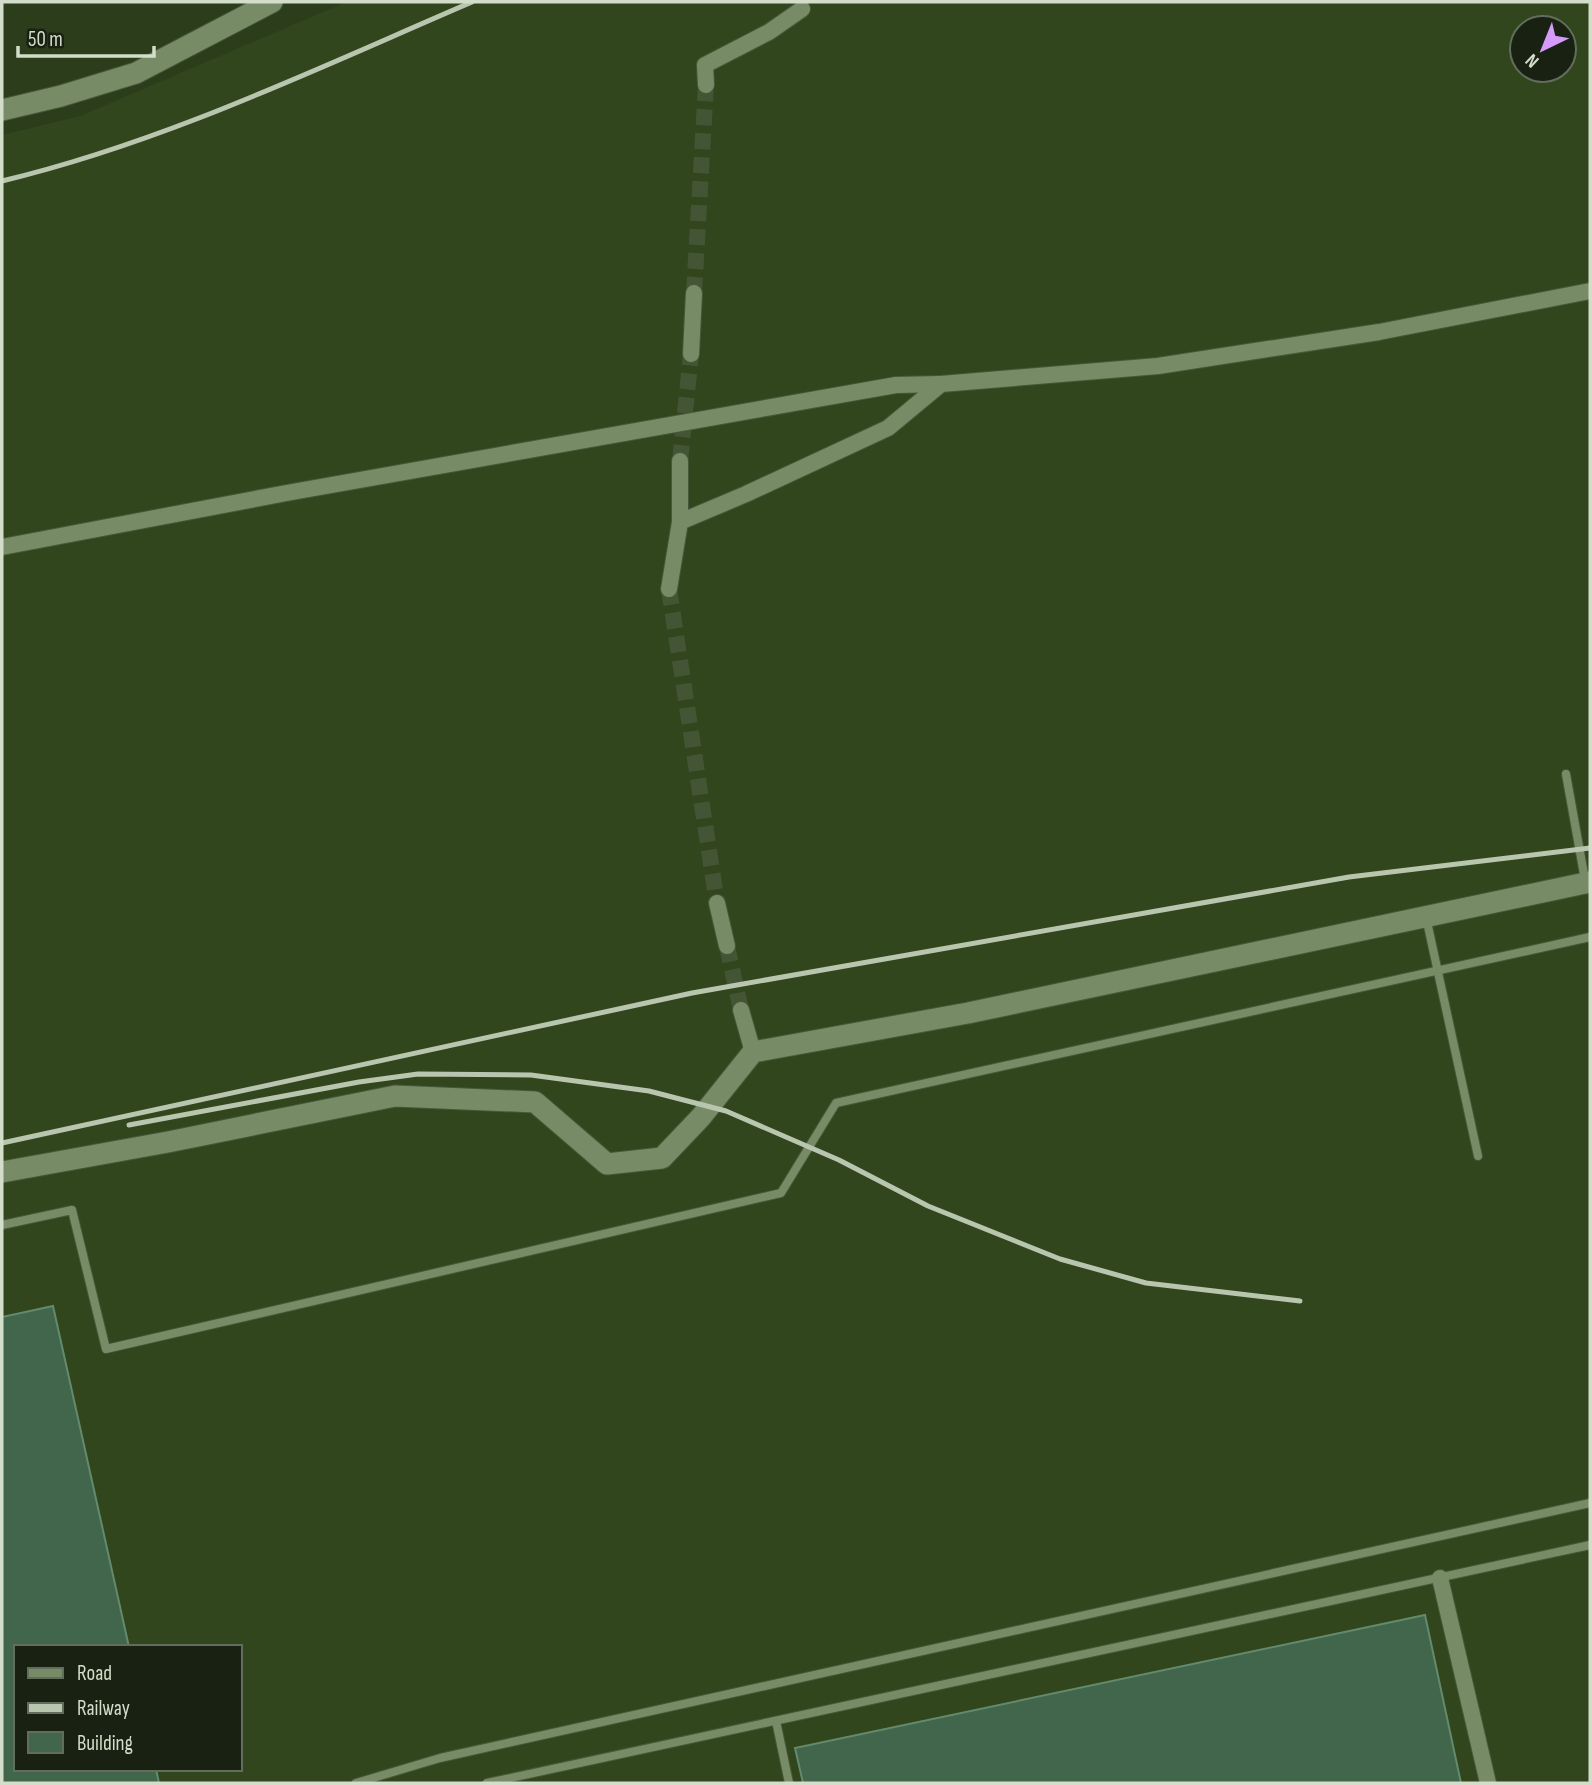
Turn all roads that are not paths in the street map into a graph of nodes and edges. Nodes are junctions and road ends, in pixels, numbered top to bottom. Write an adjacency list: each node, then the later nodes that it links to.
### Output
1 (272, 2): 4 (street)
2 (802, 9): 3 (street)
3 (706, 85)
4 (2, 110)
5 (1590, 291): 8 (street)
6 (694, 293): 7 (street)
7 (691, 354)
8 (941, 384): 10 (street); 11 (street)
9 (680, 461): 10 (street)
10 (680, 522): 12 (street)
11 (2, 547)
12 (669, 589)
13 (1566, 774): 14 (lane)
14 (1588, 883): 16 (street)
15 (717, 903): 18 (street)
16 (1426, 918): 19 (lane); 21 (street)
17 (1590, 937): 19 (lane)
18 (727, 946)
19 (1438, 971): 22 (lane); 24 (lane)
20 (741, 1010): 21 (street)
21 (753, 1052): 23 (street)
22 (1478, 1156)
23 (2, 1172)
24 (2, 1225)
25 (1590, 1503): 30 (lane)
26 (1590, 1545): 27 (lane)
27 (1440, 1578): 28 (lane); 34 (street)
28 (776, 1721): 29 (lane); 33 (lane)
29 (544, 1771): 31 (lane); 32 (lane)
30 (356, 1783)
31 (487, 1783)
32 (547, 1783)
33 (789, 1783)
34 (1488, 1783)

